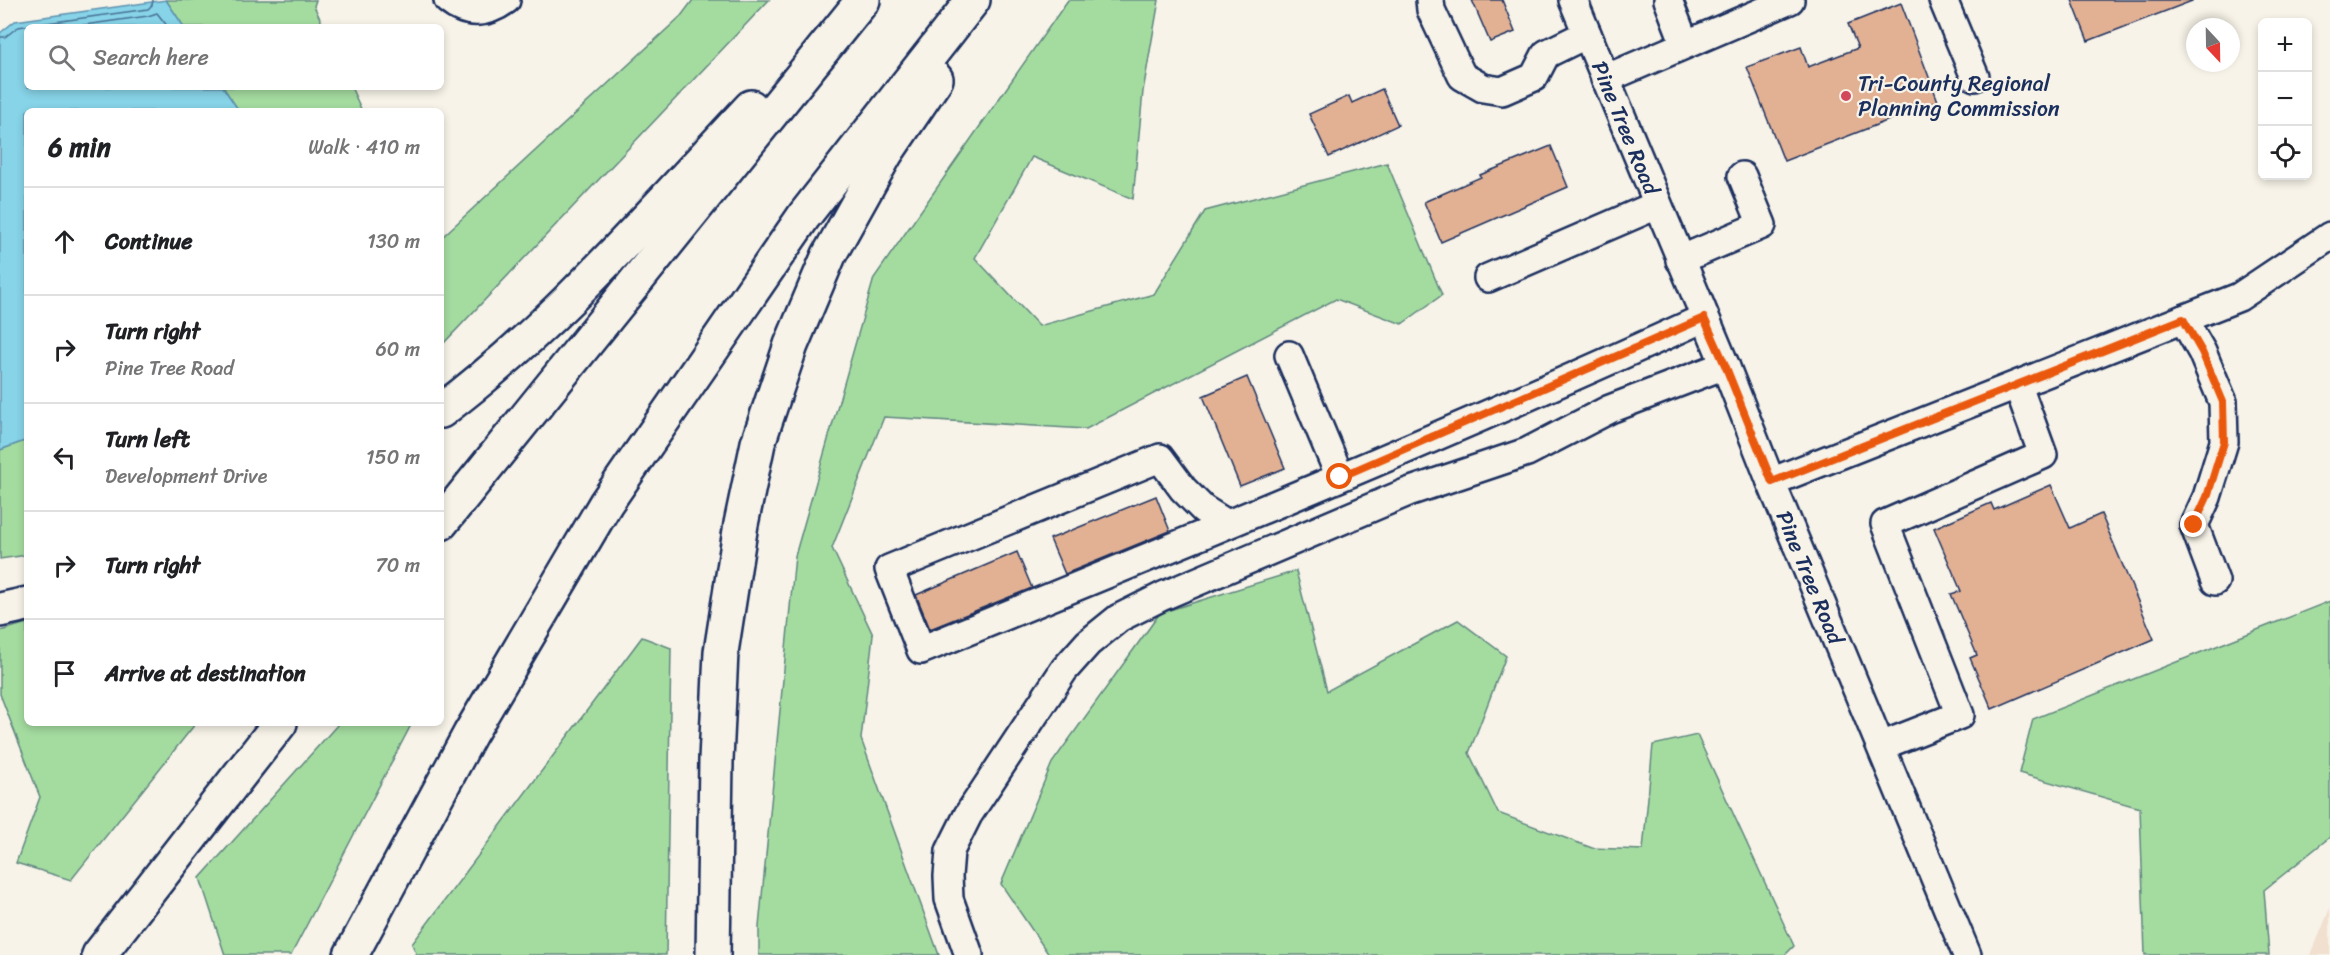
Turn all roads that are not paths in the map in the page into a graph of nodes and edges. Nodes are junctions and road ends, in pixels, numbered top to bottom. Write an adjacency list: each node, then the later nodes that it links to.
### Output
1 (448, 0): 2 (street)
2 (506, 0)
3 (855, 0): 26 (highway)
4 (863, 0): 29 (highway)
5 (973, 0): 37 (highway)
6 (993, 0): 38 (highway)
7 (1430, 0): 12 (street)
8 (1573, 0): 12 (street, Pine Tree Road)
9 (1668, 0): 13 (street)
10 (1790, 0): 13 (street)
11 (1943, 0): 14 (street)
12 (1587, 34): 15 (street, Pine Tree Road)
13 (1685, 44): 15 (street)
14 (1975, 77)
15 (1605, 79): 17 (street, Pine Tree Road)
16 (1742, 176): 19 (street)
17 (1657, 205): 19 (street, Pine Tree Road); 20 (street)
18 (2330, 236): 22 (street)
19 (1680, 260): 21 (street, Pine Tree Road)
20 (1488, 278)
21 (1704, 318): 24 (street, Pine Tree Road); 27 (street)
22 (2183, 319): 25 (street); 31 (street)
23 (1289, 355): 27 (street)
24 (1725, 365): 28 (street, Pine Tree Road); 39 (street)
25 (2018, 386): 28 (street); 35 (street)
26 (444, 409)
27 (1340, 477): 30 (street)
28 (1772, 482): 35 (street, Pine Tree Road)
29 (444, 519)
30 (1227, 524): 30 (street)
31 (2215, 581)
32 (24, 605): 33 (highway)
33 (0, 610)
34 (278, 726): 36 (highway)
35 (1881, 746): 40 (street, Pine Tree Road)
36 (99, 955)
37 (351, 955)
38 (713, 955)
39 (969, 955)
40 (1967, 955)

